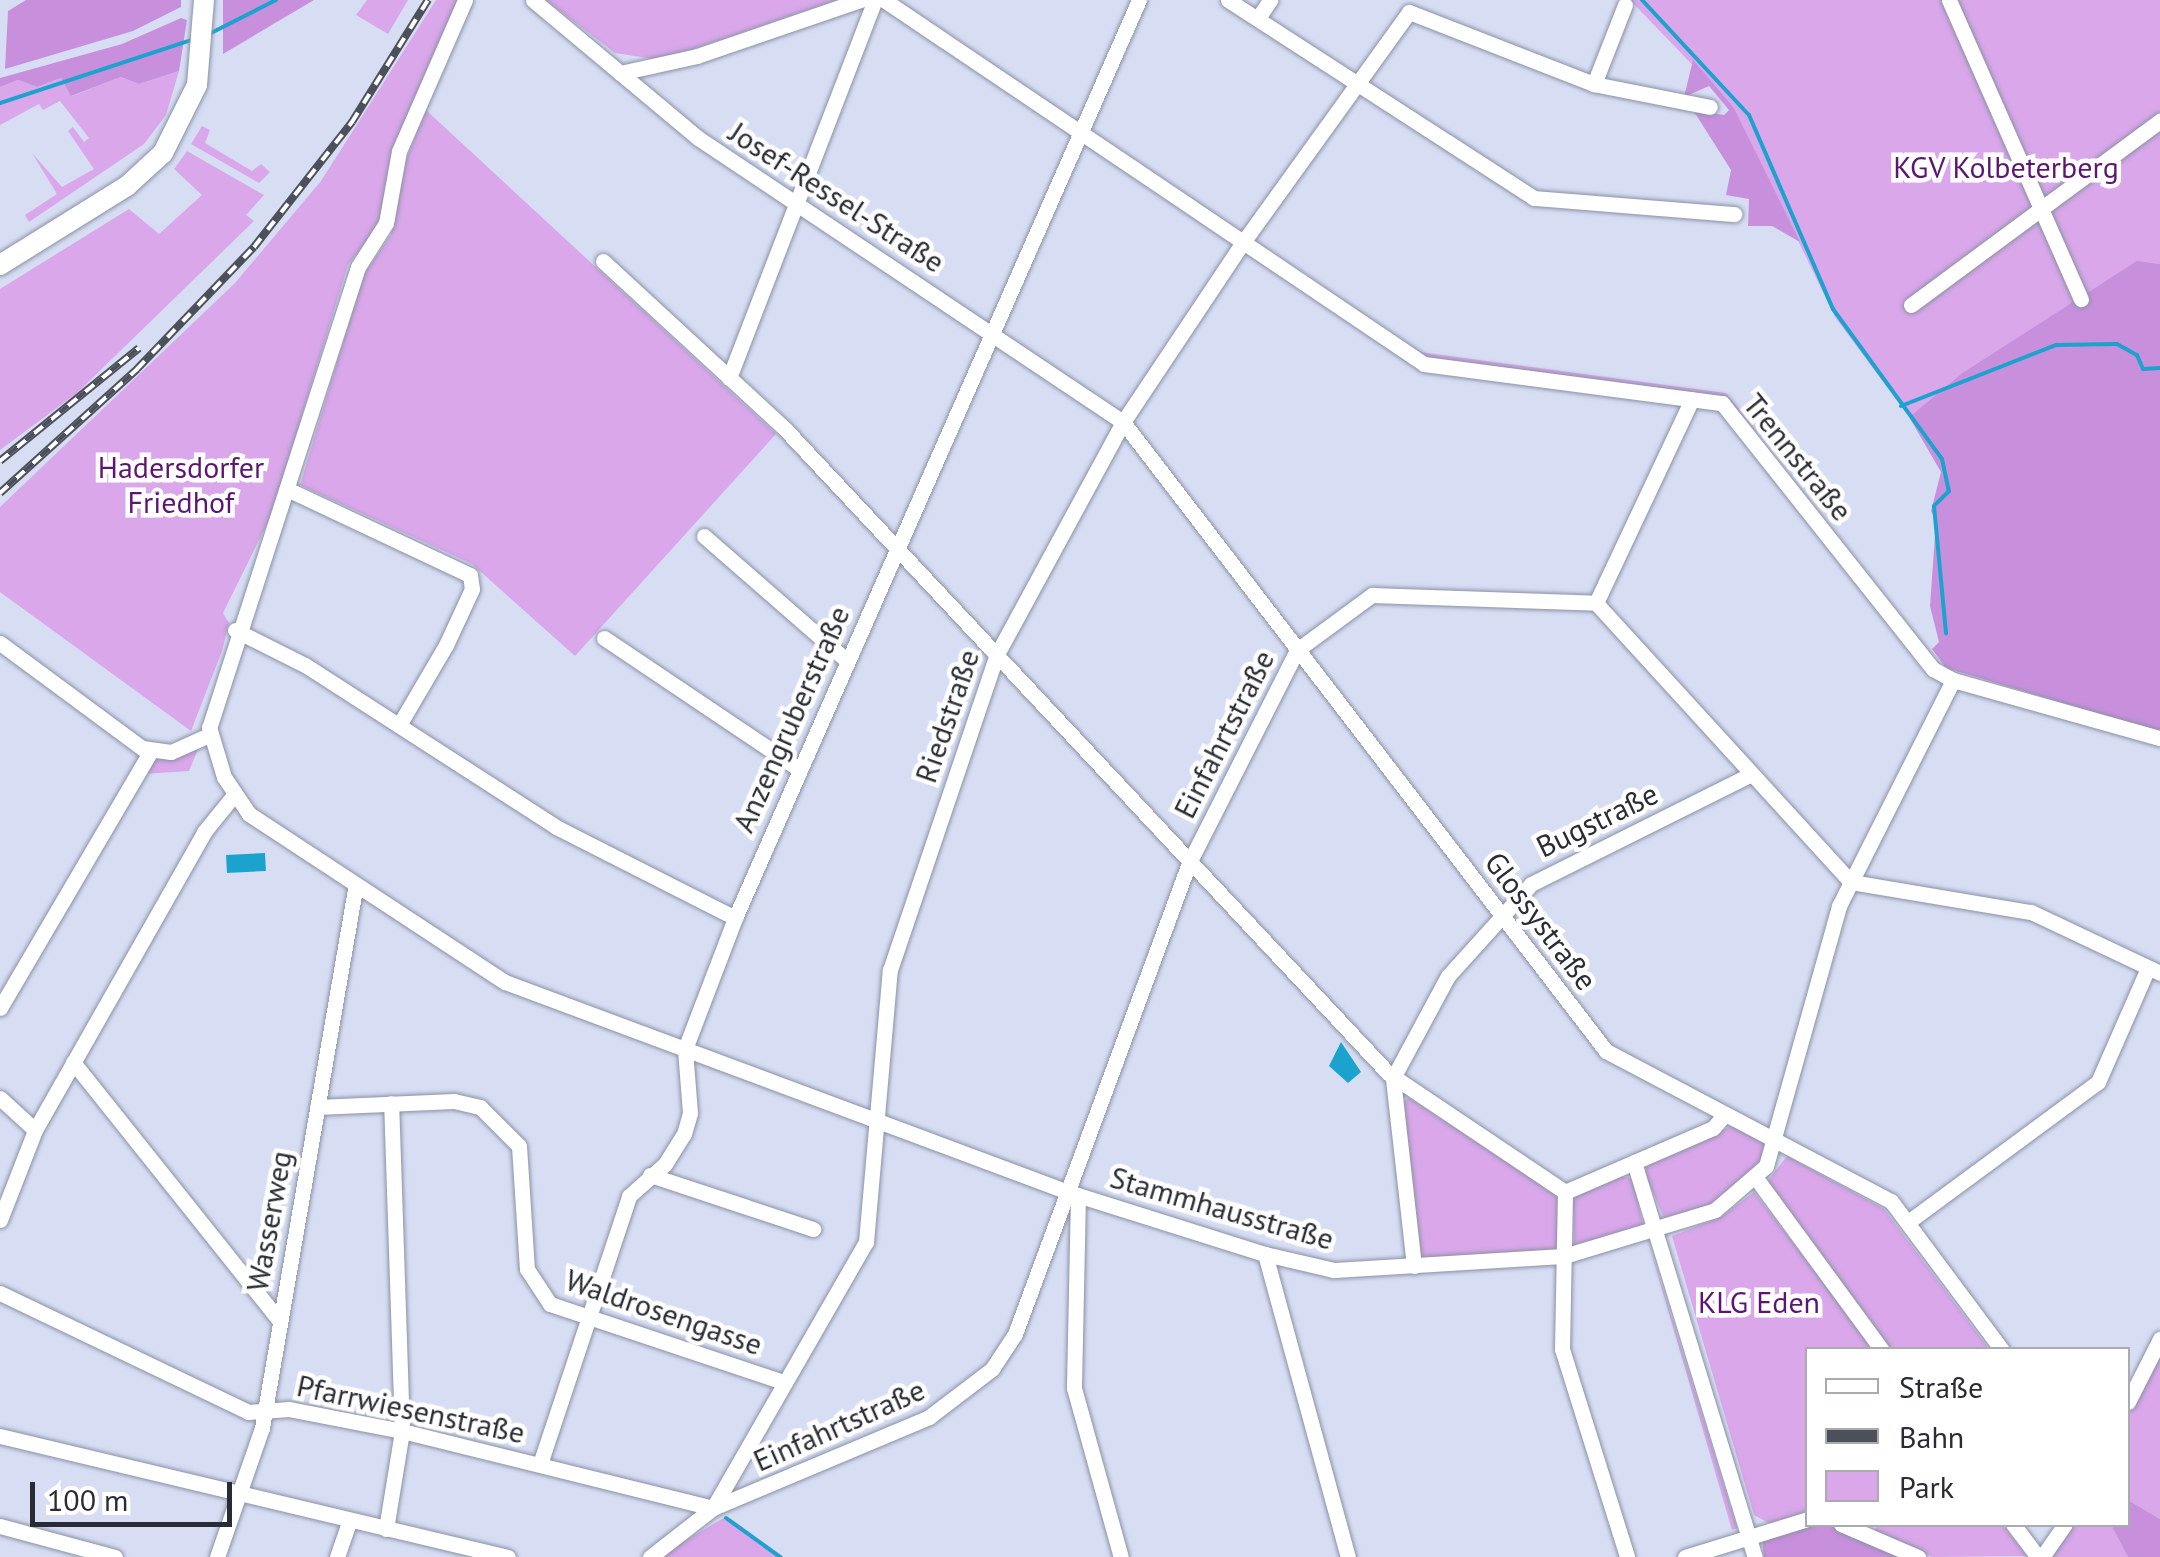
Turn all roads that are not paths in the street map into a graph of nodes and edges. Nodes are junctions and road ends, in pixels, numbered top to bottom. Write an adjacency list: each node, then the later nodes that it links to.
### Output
1 (466, 0): 31 (street)
2 (533, 0): 13 (street, Josef-Ressel-Straße)
3 (860, 0): 13 (street)
4 (875, 0): 19 (street)
5 (884, 0): 18 (street, Trennstraße)
6 (1139, 0): 18 (street, Anzengruberstraße)
7 (1228, 0): 12 (street)
8 (1270, 0): 12 (street)
9 (1949, 0): 20 (street)
10 (204, 3): 24 (main road)
11 (1626, 5): 15 (street)
12 (1258, 18): 14 (street)
13 (620, 73): 19 (street, Josef-Ressel-Straße)
14 (1360, 82): 15 (street, Riedstraße); 21 (street); 22 (street, Riedstraße)
15 (1594, 84): 16 (street)
16 (1710, 108)
17 (2160, 121): 20 (street)
18 (1080, 134): 22 (street, Trennstraße); 27 (street, Anzengruberstraße)
19 (796, 201): 27 (street, Josef-Ressel-Straße); 28 (street)
20 (2040, 210): 25 (street); 26 (street)
21 (1734, 214)
22 (1241, 245): 29 (street, Trennstraße); 30 (street, Riedstraße)
23 (602, 261): 28 (street)
24 (0, 265)
25 (2080, 299)
26 (1911, 305)
27 (992, 332): 30 (street, Josef-Ressel-Straße); 33 (street, Anzengruberstraße)
28 (729, 378): 33 (street)
29 (1692, 399): 34 (street); 41 (street, Trennstraße)
30 (1123, 422): 38 (street, Glossystraße); 39 (street, Riedstraße)
31 (289, 490): 35 (street); 42 (street)
32 (704, 536): 40 (street)
33 (895, 549): 39 (street); 40 (street, Anzengruberstraße)
34 (1596, 603): 38 (street, Einfahrtstraße); 47 (street)
35 (235, 630): 42 (street); 44 (street)
36 (604, 638): 46 (street)
37 (0, 643): 45 (street)
38 (1297, 650): 49 (street, Einfahrtstraße); 52 (street, Glossystraße)
39 (996, 656): 49 (street); 63 (street, Riedstraße)
40 (846, 660): 46 (street, Anzengruberstraße)
41 (1953, 680): 43 (street, Trennstraße); 50 (street)
42 (399, 725): 53 (street)
43 (2160, 738)
44 (199, 740): 45 (street); 48 (street)
45 (150, 752): 55 (street)
46 (799, 769): 53 (street, Anzengruberstraße)
47 (1750, 775): 50 (street); 52 (street, Bugstraße)
48 (234, 795): 51 (street, Stammhausstraße); 57 (street)
49 (1190, 862): 58 (street); 70 (street, Einfahrtstraße)
50 (1851, 882): 54 (street); 65 (street)
51 (355, 889): 56 (street, Stammhausstraße); 61 (street, Wasserweg)
52 (1502, 915): 58 (street, Bugstraße); 62 (street, Glossystraße)
53 (735, 918): 56 (street, Anzengruberstraße)
54 (2154, 970): 72 (street)
55 (0, 1008)
56 (685, 1048): 63 (street, Stammhausstraße); 67 (street, Anzengruberstraße)
57 (74, 1062): 64 (street); 80 (street)
58 (1392, 1078): 69 (street); 77 (street)
59 (0, 1098): 64 (street)
60 (390, 1103): 61 (street, Waldrosengasse); 79 (street, Waldrosengasse); 87 (street)
61 (317, 1107): 80 (street, Wasserweg)
62 (1725, 1114): 65 (street, Glossystraße); 66 (street)
63 (878, 1120): 70 (street, Stammhausstraße); 84 (street, Riedstraße)
64 (34, 1130): 71 (street)
65 (1778, 1140): 68 (street); 72 (street, Glossystraße)
66 (1634, 1162): 69 (street); 74 (street)
67 (650, 1175): 73 (street); 79 (street, Anzengruberstraße)
68 (1756, 1178): 74 (street, Stammhausstraße); 82 (street)
69 (1565, 1192): 76 (street)
70 (1073, 1193): 75 (street, Stammhausstraße); 91 (street, Einfahrtstraße); 105 (street)
71 (0, 1220)
72 (1908, 1222): 83 (street, Glossystraße)
73 (813, 1229)
74 (1656, 1230): 76 (street, Stammhausstraße); 99 (street)
75 (1265, 1254): 77 (street, Stammhausstraße); 106 (street)
76 (1564, 1256): 77 (street, Stammhausstraße); 107 (street)
77 (1414, 1266)
78 (0, 1293): 86 (street, Pfarrwiesenstraße)
79 (588, 1318): 84 (street, Waldrosengasse); 89 (street, Anzengruberstraße)
80 (280, 1321): 86 (street, Wasserweg)
81 (2160, 1339): 85 (street)
82 (1880, 1347)
83 (2000, 1347)
84 (783, 1382): 91 (street, Riedstraße)
85 (2130, 1398)
86 (264, 1413): 87 (street, Pfarrwiesenstraße); 90 (street, Wasserweg)
87 (402, 1431): 89 (street, Pfarrwiesenstraße); 97 (street)
88 (0, 1436): 90 (street)
89 (540, 1464): 91 (street, Pfarrwiesenstraße)
90 (238, 1497): 93 (street); 101 (street, Wasserweg)
91 (713, 1508): 104 (street, Einfahrtstraße)
92 (1805, 1520): 99 (street)
93 (349, 1522): 97 (street); 102 (street)
94 (0, 1526): 100 (street)
95 (2015, 1527): 111 (street)
96 (2063, 1527): 111 (street)
97 (386, 1529): 103 (street)
98 (1868, 1529): 110 (street)
99 (1749, 1538): 108 (street); 109 (street)
100 (115, 1557)
101 (217, 1557)
102 (337, 1557)
103 (508, 1557)
104 (650, 1557)
105 (1121, 1557)
106 (1348, 1557)
107 (1627, 1557)
108 (1686, 1557)
109 (1755, 1557)
110 (1918, 1557)
111 (2040, 1557)

